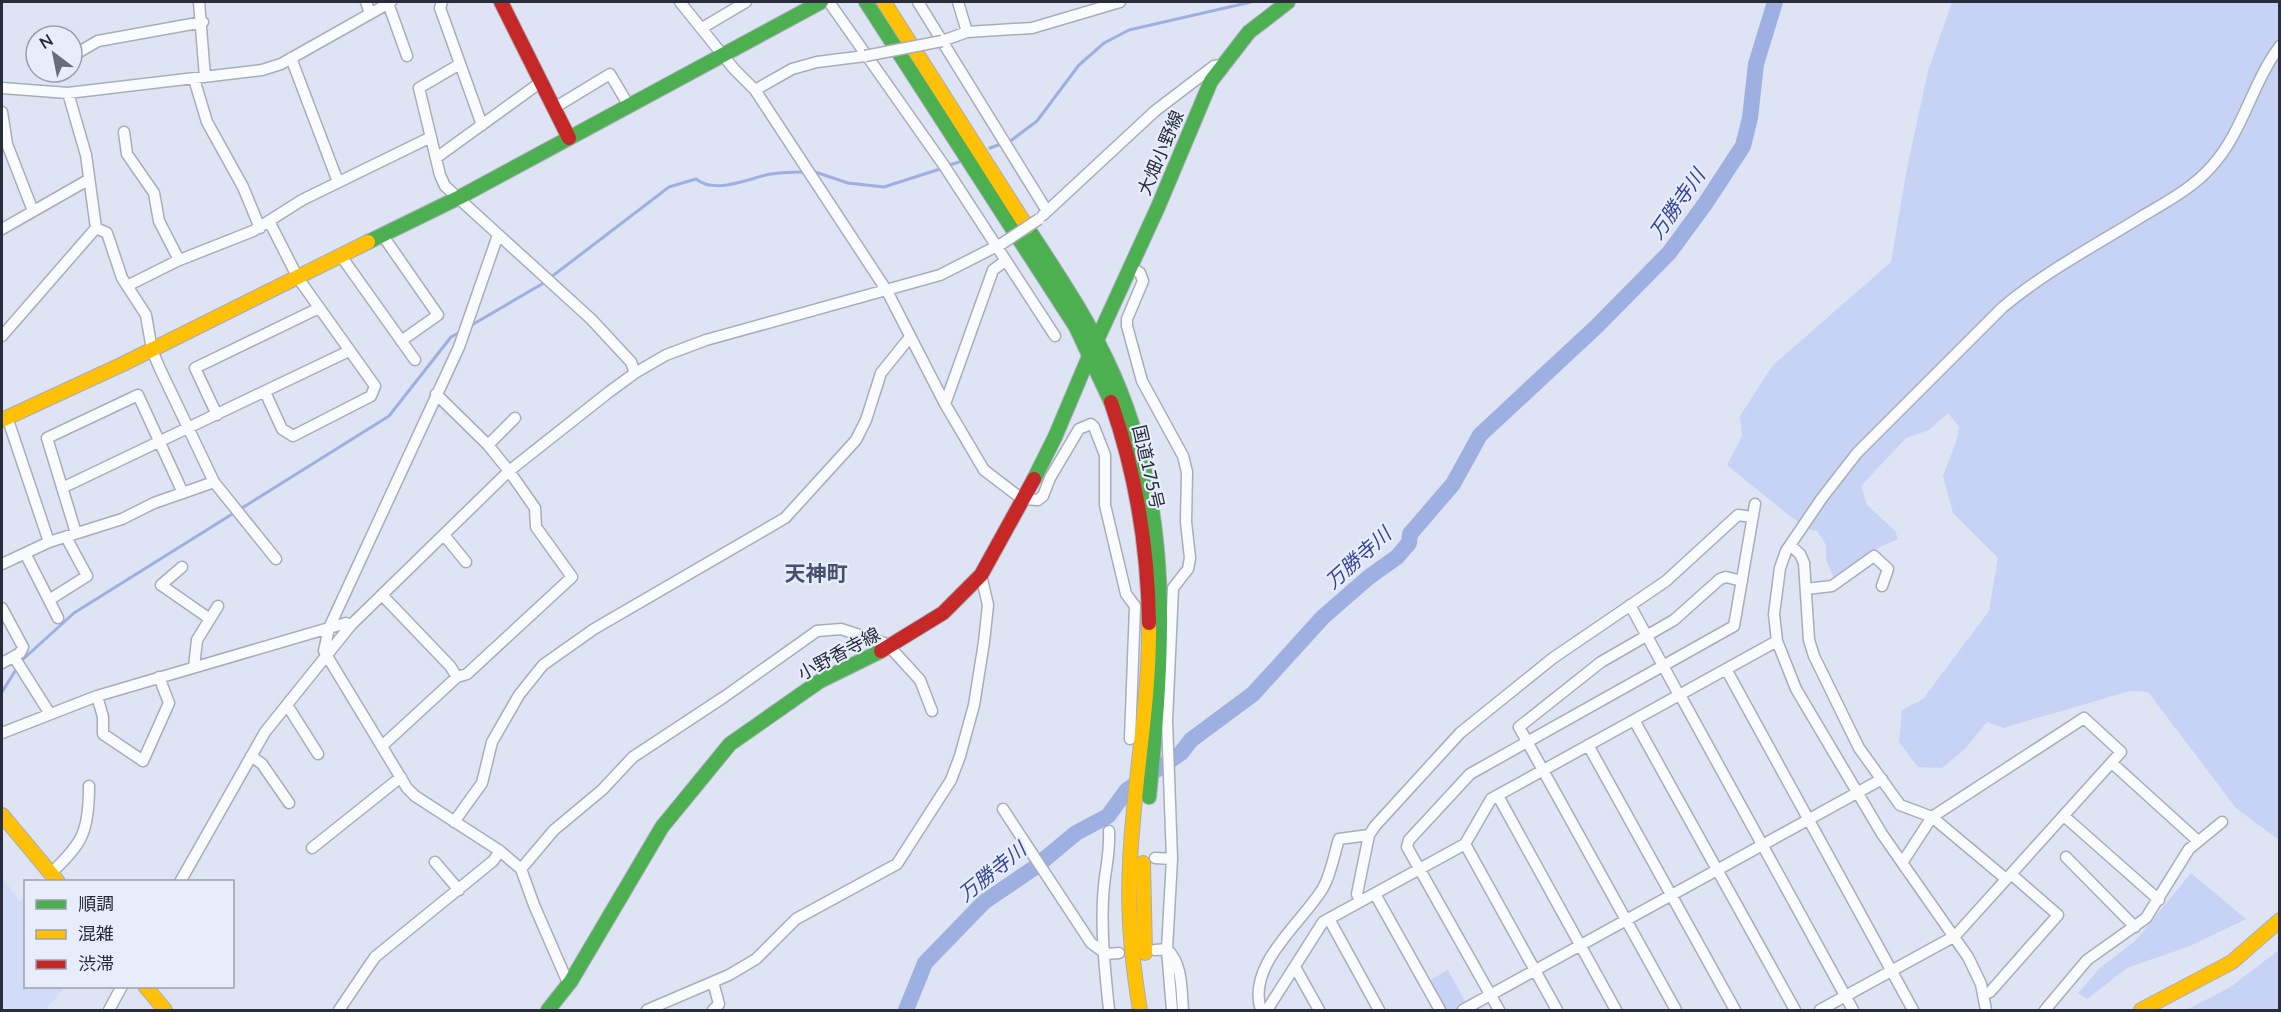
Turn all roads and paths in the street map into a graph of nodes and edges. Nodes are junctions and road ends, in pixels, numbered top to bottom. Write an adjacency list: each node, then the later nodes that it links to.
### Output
1 (199, 2): 17 (street)
2 (366, 2): 16 (street)
3 (390, 2): 16 (street); 24 (street)
4 (442, 2): 27 (street)
5 (501, 2): 30 (main road)
6 (680, 2): 18 (street)
7 (746, 2): 18 (street)
8 (820, 2): 23 (main road)
9 (866, 2): 69 (main road, 国道175号)
10 (884, 2): 65 (main road, 国道175号)
11 (918, 2): 20 (street)
12 (958, 2): 19 (street)
13 (1120, 2): 19 (street)
14 (1288, 2): 28 (main road, 大畑小野線)
15 (832, 6): 25 (street)
16 (370, 13): 26 (street)
17 (203, 22): 22 (street); 29 (street)
18 (702, 28): 23 (street)
19 (968, 32): 20 (street)
20 (942, 40): 25 (street, bridge); 46 (street)
21 (2280, 46): 91 (street)
22 (84, 49)
23 (724, 55): 32 (street); 34 (main road)
24 (407, 56)
25 (865, 56): 32 (street); 53 (street)
26 (291, 58): 29 (street); 43 (street)
27 (460, 64): 37 (street); 39 (street)
28 (1221, 65): 46 (street); 57 (main road, 大畑小野線)
29 (200, 78): 33 (street); 49 (street)
30 (541, 82): 35 (main road); 37 (street)
31 (2, 88): 33 (street)
32 (755, 90): 60 (street)
33 (68, 93): 42 (street)
34 (629, 106): 35 (street); 40 (main road)
35 (554, 108): 40 (main road)
36 (2, 112): 45 (street)
37 (482, 125): 41 (street)
38 (124, 132): 55 (street)
39 (431, 137): 41 (street); 43 (street)
40 (569, 138): 44 (main road)
41 (436, 158): 44 (street)
42 (88, 180): 45 (street); 48 (street)
43 (338, 182): 47 (street)
44 (460, 197): 51 (street); 52 (main road)
45 (33, 211): 50 (street)
46 (1047, 211): 53 (street, bridge)
47 (270, 223): 49 (street); 58 (street)
48 (96, 228): 59 (street); 62 (street)
49 (260, 228): 55 (street)
50 (2, 229)
51 (498, 235): 71 (street); 73 (street)
52 (383, 236): 54 (main road); 66 (street)
53 (999, 246): 56 (street); 60 (street)
54 (341, 256): 58 (main road); 66 (street)
55 (179, 260): 59 (street)
56 (1005, 261): 63 (street); 74 (street)
57 (1131, 267): 65 (main road, 大畑小野線); 159 (street)
58 (298, 278): 61 (street); 67 (main road)
59 (127, 286): 67 (street)
60 (887, 291): 64 (street); 71 (street)
61 (319, 308): 68 (street); 75 (street)
62 (2, 336)
63 (1055, 336)
64 (910, 337): 74 (street); 148 (street)
65 (1097, 340): 69 (main road, 小野香寺線); 99 (main road, 国道175号)
66 (401, 341): 70 (street)
67 (152, 350): 76 (main road); 78 (street)
68 (350, 351): 72 (street); 72 (street)
69 (1090, 353): 85 (main road, 小野香寺線); 99 (main road, 国道175号)
70 (415, 360)
71 (635, 373): 81 (street)
72 (265, 392): 75 (street)
73 (436, 394): 80 (street); 110 (street)
74 (945, 404): 85 (street)
75 (217, 415): 78 (street)
76 (3, 417): 90 (street)
77 (515, 418): 80 (street)
78 (188, 428): 79 (street); 82 (street)
79 (160, 442): 83 (street); 83 (street); 84 (street)
80 (488, 445): 81 (street)
81 (509, 471): 89 (street); 121 (street)
82 (214, 482): 84 (street); 93 (street)
83 (62, 488): 88 (street)
84 (183, 493): 88 (street)
85 (1022, 500): 97 (main road, 小野香寺線); 129 (street)
86 (1755, 504): 87 (street)
87 (1752, 518): 98 (street); 104 (street)
88 (71, 535): 90 (street); 103 (street)
89 (444, 535): 94 (street); 102 (street)
90 (49, 542): 92 (street)
91 (1790, 545): 101 (street); 112 (street)
92 (26, 555): 95 (street); 103 (street)
93 (276, 559)
94 (466, 562)
95 (2, 564)
96 (182, 567): 108 (street)
97 (981, 575): 113 (main road, 小野香寺線); 186 (street)
98 (1742, 581): 111 (street); 117 (street)
99 (1156, 582): 200 (main road, 国道175号); 201 (main road, 国道175号)
100 (1882, 586): 101 (street)
101 (1806, 589): 138 (street)
102 (382, 595): 109 (street); 121 (street)
103 (49, 600): 107 (street)
104 (1630, 605): 111 (street); 151 (street)
105 (218, 606): 108 (street)
106 (2, 612): 114 (street)
107 (58, 618)
108 (210, 619): 118 (street)
109 (351, 625): 110 (street); 115 (street)
110 (329, 628): 115 (street); 118 (street)
111 (1647, 636): 117 (street); 130 (street)
112 (1777, 641): 119 (street); 140 (street)
113 (888, 648): 125 (street); 162 (street); 187 (main road, 小野香寺線)
114 (14, 657): 116 (street); 126 (street)
115 (326, 657): 124 (street); 131 (street)
116 (2, 663)
117 (1663, 666): 122 (street); 130 (street)
118 (194, 667): 120 (street)
119 (1726, 669): 122 (street); 147 (street)
120 (159, 677): 123 (street); 123 (street)
121 (457, 677): 131 (street)
122 (1680, 695): 127 (street); 154 (street)
123 (97, 696): 126 (street)
124 (287, 705): 133 (street); 134 (street)
125 (932, 711)
126 (51, 714): 128 (street)
127 (1634, 720): 132 (street); 164 (street)
128 (2, 733)
129 (1130, 739)
130 (1527, 742): 136 (street); 163 (street)
131 (382, 746): 137 (street)
132 (1588, 746): 136 (street); 170 (street)
133 (318, 754)
134 (251, 756): 142 (street); 167 (street)
135 (2112, 763): 145 (street); 146 (street); 152 (street)
136 (1542, 771): 141 (street); 174 (street)
137 (400, 777): 148 (street); 155 (street)
138 (1882, 779): 140 (street); 146 (street)
139 (89, 786): 166 (street)
140 (1858, 792): 147 (street); 161 (street)
141 (1498, 795): 153 (street); 178 (street)
142 (289, 803)
143 (1003, 809): 182 (street)
144 (2, 815): 166 (main road)
145 (2064, 816): 165 (street); 171 (street)
146 (1932, 817): 161 (street); 165 (street)
147 (1808, 820): 154 (street); 185 (street)
148 (454, 822): 156 (street)
149 (2222, 822): 152 (street)
150 (1109, 831): 182 (street)
151 (1369, 835): 172 (street); 204 (street)
152 (2198, 841): 171 (street)
153 (1465, 844): 163 (street); 184 (street)
154 (1762, 845): 164 (street); 192 (street)
155 (312, 848)
156 (500, 851): 162 (street); 168 (street)
157 (2066, 857): 176 (street)
158 (1155, 858): 159 (street)
159 (1172, 859): 179 (street)
160 (435, 862): 168 (street)
161 (1902, 863): 177 (street)
162 (521, 869): 187 (street)
163 (1420, 869): 169 (street); 191 (street)
164 (1717, 870): 170 (street); 215 (street)
165 (2009, 876): 177 (street); 190 (street)
166 (54, 877)
167 (181, 880)
168 (459, 890): 195 (street)
169 (1375, 894): 172 (street); 208 (street)
170 (1671, 895): 174 (street); 214 (street)
171 (2159, 900): 176 (street)
172 (1360, 902): 173 (street)
173 (1329, 919): 183 (street); 207 (street)
174 (1626, 920): 178 (street); 213 (street)
175 (2280, 920): 221 (main road)
176 (2135, 927): 220 (street)
177 (1955, 936): 185 (street); 190 (street)
178 (1580, 946): 184 (street); 212 (street)
179 (1167, 949): 180 (street); 202 (street); 203 (street)
180 (1155, 950)
181 (1119, 953): 182 (street)
182 (1106, 954): 199 (street)
183 (1295, 967): 205 (street); 206 (street)
184 (1535, 971): 191 (street); 211 (street)
185 (1892, 971): 192 (street); 218 (street)
186 (713, 982): 197 (street); 198 (street)
187 (568, 983): 196 (main road, 小野香寺線)
188 (121, 988): 193 (street)
189 (146, 988): 194 (main road)
190 (1983, 995): 219 (street)
191 (1490, 996): 209 (street); 210 (street)
192 (1845, 997): 216 (street); 217 (street)
193 (109, 1011)
194 (165, 1011)
195 (339, 1011)
196 (548, 1011)
197 (647, 1011)
198 (713, 1011)
199 (1109, 1011)
200 (1140, 1011)
201 (1152, 1011)
202 (1172, 1011)
203 (1183, 1011)
204 (1261, 1011)
205 (1267, 1011)
206 (1319, 1011)
207 (1379, 1011)
208 (1440, 1011)
209 (1463, 1011)
210 (1498, 1011)
211 (1557, 1011)
212 (1616, 1011)
213 (1676, 1011)
214 (1735, 1011)
215 (1795, 1011)
216 (1820, 1011)
217 (1853, 1011)
218 (1913, 1011)
219 (1986, 1011)
220 (2045, 1011)
221 (2141, 1011)

